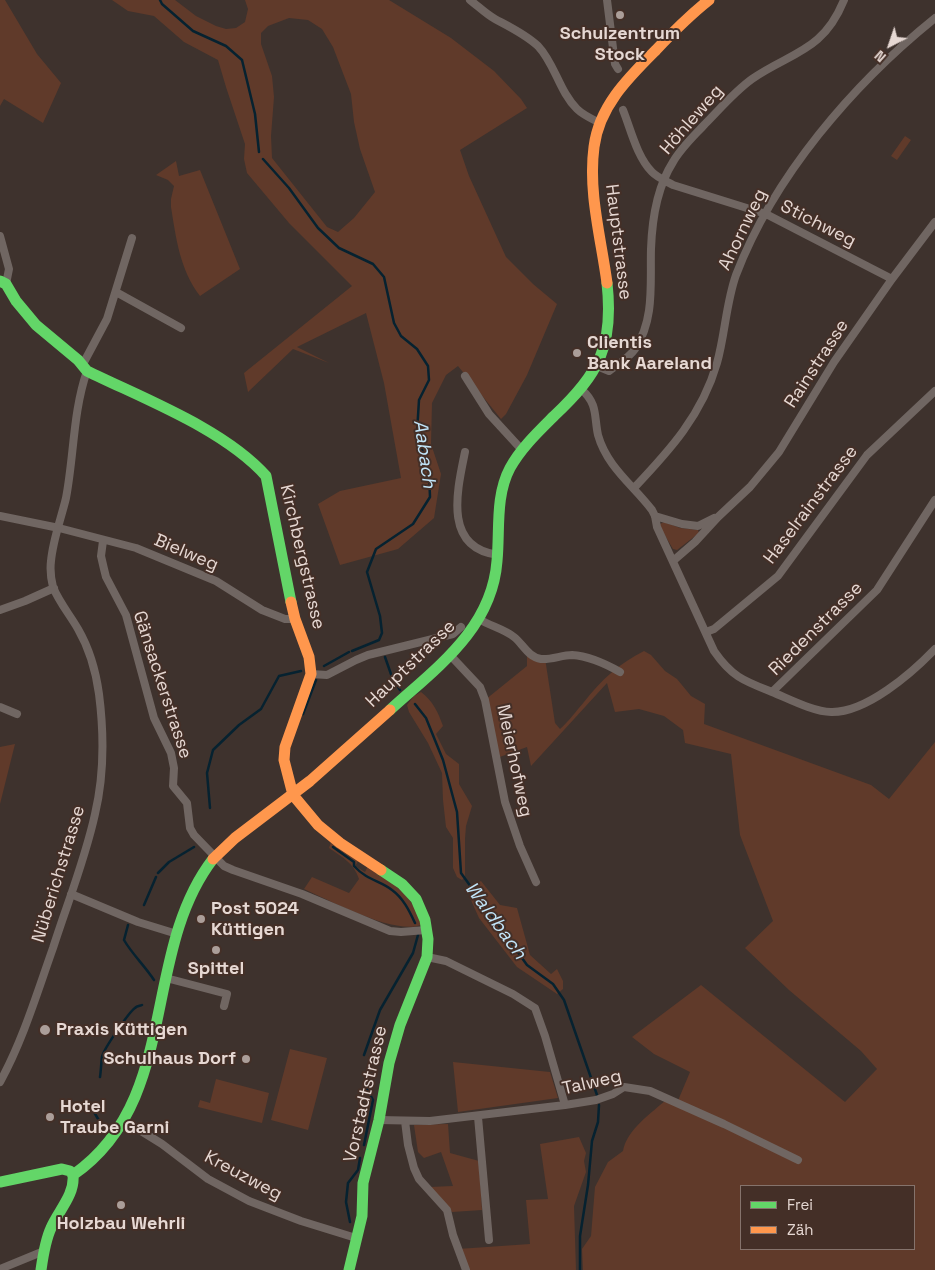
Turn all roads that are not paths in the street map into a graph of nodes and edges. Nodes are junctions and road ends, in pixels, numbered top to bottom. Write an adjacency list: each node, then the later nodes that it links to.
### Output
1 (470, 0): 8 (street)
2 (607, 0): 6 (street)
3 (709, 0): 8 (street, Hauptstrasse)
4 (844, 0): 9 (street, Höhleweg)
5 (935, 18): 10 (street, Ahornweg)
6 (618, 70)
7 (623, 110): 9 (street, Stichweg)
8 (600, 123): 18 (street, Hauptstrasse)
9 (664, 180): 10 (street, Stichweg); 18 (street, Höhleweg)
10 (766, 214): 14 (street, Stichweg); 25 (street, Ahornweg)
11 (935, 222): 14 (street, Rainstrasse)
12 (0, 236): 15 (street)
13 (132, 238): 16 (street, Nüberichstrasse)
14 (892, 279): 29 (street, Rainstrasse)
15 (3, 283): 19 (street, Kirchbergstrasse)
16 (116, 292): 17 (street); 19 (street, Nüberichstrasse)
17 (181, 328)
18 (597, 366): 21 (street, Hauptstrasse)
19 (85, 368): 30 (street, Nüberichstrasse); 36 (street, Kirchbergstrasse)
20 (465, 376): 23 (street)
21 (582, 390): 23 (street, Hauptstrasse); 25 (street)
22 (935, 391): 39 (street, Haselrainstrasse)
23 (522, 450): 32 (street, Hauptstrasse)
24 (465, 452): 32 (street)
25 (634, 488): 28 (street)
26 (935, 500): 44 (street, Riedenstrasse)
27 (0, 516): 30 (street, Bielweg)
28 (655, 516): 29 (street, Rainstrasse); 33 (street, Riedenstrasse)
29 (718, 517): 33 (street, Rainstrasse)
30 (59, 528): 31 (street, Bielweg); 34 (street, Nüberichstrasse)
31 (104, 541): 36 (street, Bielweg); 48 (street, Gänsackerstrasse)
32 (498, 555): 37 (street, Hauptstrasse)
33 (673, 561): 39 (street, Riedenstrasse)
34 (54, 588): 35 (street); 50 (street, Nüberichstrasse)
35 (0, 610)
36 (295, 619): 43 (street, Kirchbergstrasse)
37 (479, 620): 41 (street, Hauptstrasse); 42 (street)
38 (461, 627): 43 (street)
39 (706, 632): 44 (street, Riedenstrasse)
40 (935, 649): 44 (street)
41 (450, 655): 47 (street, Hauptstrasse); 49 (street, Meierhofweg)
42 (620, 672)
43 (311, 674): 47 (street)
44 (772, 692)
45 (0, 707): 46 (street)
46 (16, 714)
47 (293, 795): 48 (street, Hauptstrasse); 51 (street, Vorstadtstrasse)
48 (215, 856): 51 (street); 52 (street, Hauptstrasse)
49 (536, 882)
50 (71, 894): 52 (street); 56 (street, Nüberichstrasse)
51 (426, 930): 53 (street, Vorstadtstrasse)
52 (177, 934): 54 (street, Hauptstrasse)
53 (427, 957): 58 (street); 60 (street, Vorstadtstrasse)
54 (166, 978): 55 (street); 61 (street, Hauptstrasse)
55 (224, 1006)
56 (4, 1065): 57 (street, Nüberichstrasse)
57 (0, 1082)
58 (565, 1105): 59 (street, Talweg); 63 (street, Talweg)
59 (478, 1117): 62 (street, Talweg); 67 (street)
60 (379, 1120): 62 (street, Talweg); 66 (street, Vorstadtstrasse)
61 (125, 1121): 64 (street, Hauptstrasse); 66 (street, Kreuzweg)
62 (404, 1121): 72 (street)
63 (798, 1160)
64 (73, 1175): 65 (street); 68 (street)
65 (0, 1182)
66 (356, 1238): 71 (street, Vorstadtstrasse)
67 (489, 1240)
68 (44, 1251): 69 (street); 70 (street)
69 (0, 1269)
70 (41, 1270)
71 (349, 1270)
72 (466, 1270)

